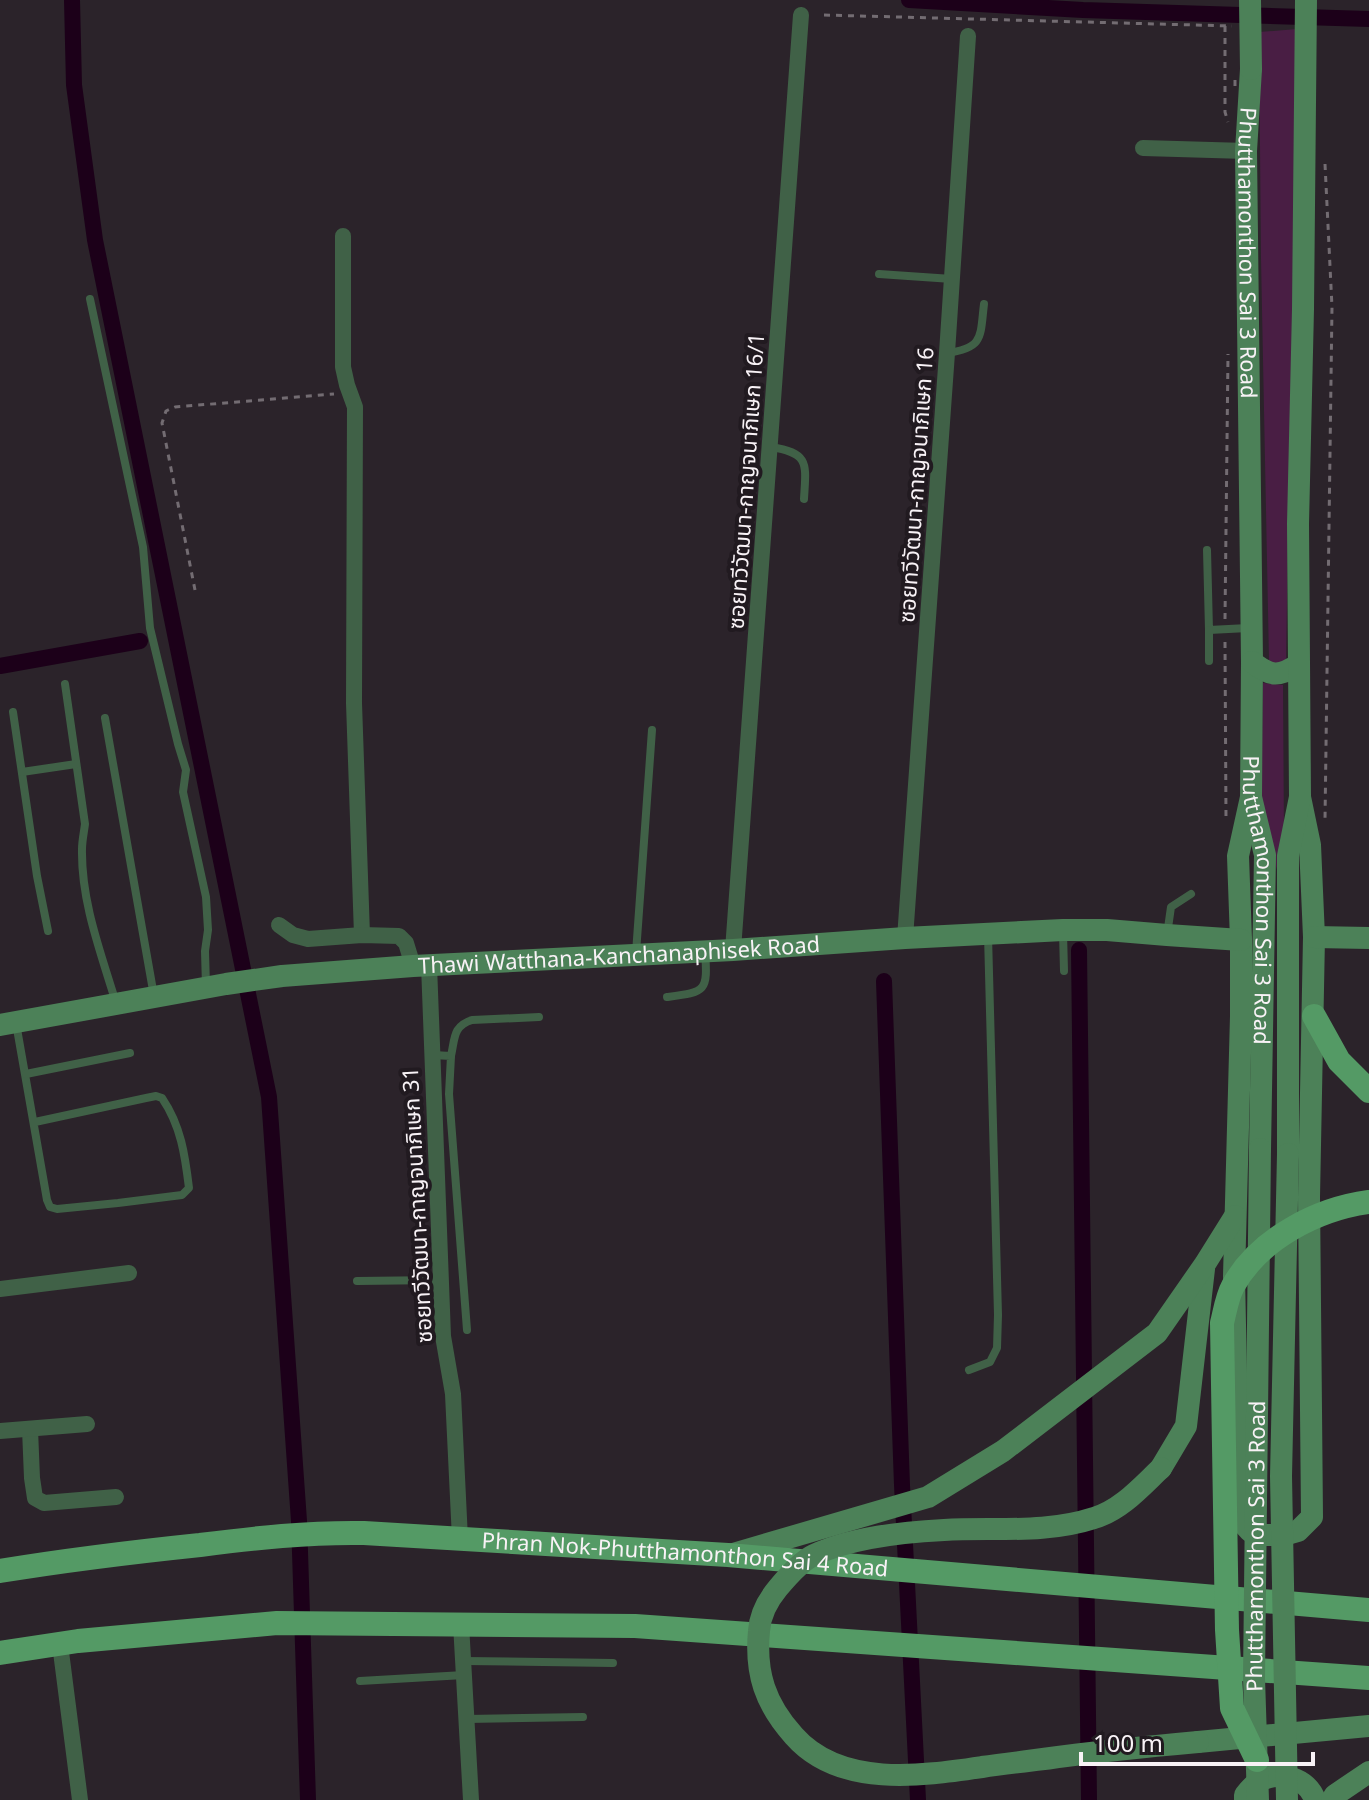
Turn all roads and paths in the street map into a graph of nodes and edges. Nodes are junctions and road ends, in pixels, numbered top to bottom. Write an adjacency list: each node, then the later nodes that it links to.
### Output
1 (1250, 0): 10 (main road, Phutthamonthon Sai 3 Road, bridge)
2 (1306, 0): 30 (main road, Phutthamonthon Sai 3 Road)
3 (801, 15): 21 (street, ซอยทวีวัฒนา-กาญจนาภิเษก 16/1)
4 (824, 15): 5 (path)
5 (1225, 26): 6 (path); 10 (path)
6 (1234, 26)
7 (968, 36): 15 (street, ซอยทวีวัฒนา-กาญจนาภิเษก 16)
8 (1235, 90): 9 (path)
9 (1235, 101)
10 (1236, 146): 11 (street); 25 (main road, Phutthamonthon Sai 3 Road)
11 (1143, 148)
12 (1324, 157): 40 (path)
13 (343, 236): 20 (street)
14 (879, 274): 15 (lane)
15 (952, 279): 19 (street, ซอยทวีวัฒนา-กาญจนาภิเษก 16)
16 (90, 299): 57 (lane)
17 (984, 304): 19 (lane)
18 (1228, 342): 27 (path)
19 (947, 353): 49 (street, ซอยทวีวัฒนา-กาญจนาภิเษก 16)
20 (350, 393): 24 (path); 46 (street)
21 (771, 447): 22 (lane); 52 (street, ซอยทวีวัฒนา-กาญจนาภิเษก 16/1)
22 (804, 499)
23 (1207, 550): 26 (lane)
24 (195, 590)
25 (1252, 627): 27 (lane); 29 (main road, Phutthamonthon Sai 3 Road)
26 (1209, 630): 27 (lane); 28 (lane)
27 (1225, 630): 39 (path)
28 (1209, 661)
29 (1252, 662): 30 (main road); 37 (main road, Phutthamonthon Sai 3 Road)
30 (1299, 664): 38 (main road, Phutthamonthon Sai 3 Road)
31 (65, 684): 35 (lane)
32 (13, 712): 36 (lane)
33 (105, 718): 58 (lane)
34 (652, 730): 54 (lane)
35 (76, 764): 36 (lane); 60 (lane)
36 (22, 772): 44 (lane)
37 (1251, 797): 51 (main road); 97 (main road, Phutthamonthon Sai 3 Road, bridge)
38 (1300, 797): 48 (main road); 103 (main road, Phutthamonthon Sai 3 Road, bridge)
39 (1225, 824)
40 (1325, 828)
41 (1191, 894): 47 (lane)
42 (279, 925): 46 (street)
43 (1063, 930): 45 (main road, Thawi Watthana-Kanchanaphisek Road); 47 (main road, Thawi Watthana-Kanchanaphisek Road); 56 (lane)
44 (48, 931)
45 (988, 933): 49 (main road, Thawi Watthana-Kanchanaphisek Road); 78 (lane)
46 (362, 935): 55 (street)
47 (1167, 935): 51 (main road, Thawi Watthana-Kanchanaphisek Road)
48 (1314, 937): 50 (main road); 61 (main road)
49 (905, 938): 52 (main road, Thawi Watthana-Kanchanaphisek Road)
50 (1369, 938)
51 (1241, 940): 71 (main road)
52 (733, 950): 53 (main road, Thawi Watthana-Kanchanaphisek Road)
53 (705, 951): 54 (main road, Thawi Watthana-Kanchanaphisek Road); 59 (lane)
54 (636, 953): 55 (main road, Thawi Watthana-Kanchanaphisek Road)
55 (421, 965): 57 (main road, Thawi Watthana-Kanchanaphisek Road); 65 (street, ซอยทวีวัฒนา-กาญจนาภิเษก 31)
56 (1064, 971)
57 (216, 986): 58 (main road, Thawi Watthana-Kanchanaphisek Road)
58 (155, 996): 60 (main road, Thawi Watthana-Kanchanaphisek Road)
59 (667, 997)
60 (116, 1004): 63 (main road, Thawi Watthana-Kanchanaphisek Road)
61 (1314, 1016): 68 (main road); 71 (main road)
62 (539, 1017): 66 (lane)
63 (8, 1023): 67 (lane)
64 (130, 1053): 67 (lane)
65 (432, 1055): 66 (lane); 74 (street, ซอยทวีวัฒนา-กาญจนาภิเษก 31)
66 (451, 1056): 77 (lane)
67 (26, 1074): 69 (lane)
68 (1369, 1091)
69 (35, 1122): 69 (lane)
70 (1369, 1202): 97 (main road, bridge)
71 (1236, 1215): 72 (main road)
72 (1205, 1264): 84 (main road); 96 (main road, bridge)
73 (129, 1273): 76 (street)
74 (440, 1280): 75 (lane); 83 (street, ซอยทวีวัฒนา-กาญจนาภิเษก 31)
75 (357, 1281)
76 (0, 1289)
77 (467, 1330)
78 (969, 1370)
79 (87, 1424): 80 (street)
80 (30, 1429): 81 (street); 82 (street)
81 (0, 1431)
82 (116, 1497)
83 (460, 1539): 84 (main road, Phran Nok-Phutthamonthon Sai 4 Road); 85 (main road, Phran Nok-Phutthamonthon Sai 4 Road)
84 (728, 1555): 86 (main road, Phran Nok-Phutthamonthon Sai 4 Road)
85 (0, 1571)
86 (1369, 1610)
87 (461, 1624): 88 (main road); 91 (street); 92 (main road)
88 (60, 1644): 89 (main road); 99 (street)
89 (0, 1653)
90 (613, 1663): 91 (lane)
91 (463, 1668): 93 (lane); 95 (street)
92 (1369, 1678)
93 (360, 1681)
94 (583, 1717): 95 (lane)
95 (467, 1719): 100 (street)
96 (1369, 1726)
97 (1257, 1760): 102 (main road, Phutthamonthon Sai 3 Road, bridge)
98 (1369, 1772): 105 (main road)
99 (80, 1800)
100 (471, 1800)
101 (1245, 1800): 104 (main road)
102 (1258, 1800)
103 (1287, 1800)
104 (1315, 1800)
105 (1332, 1800)

